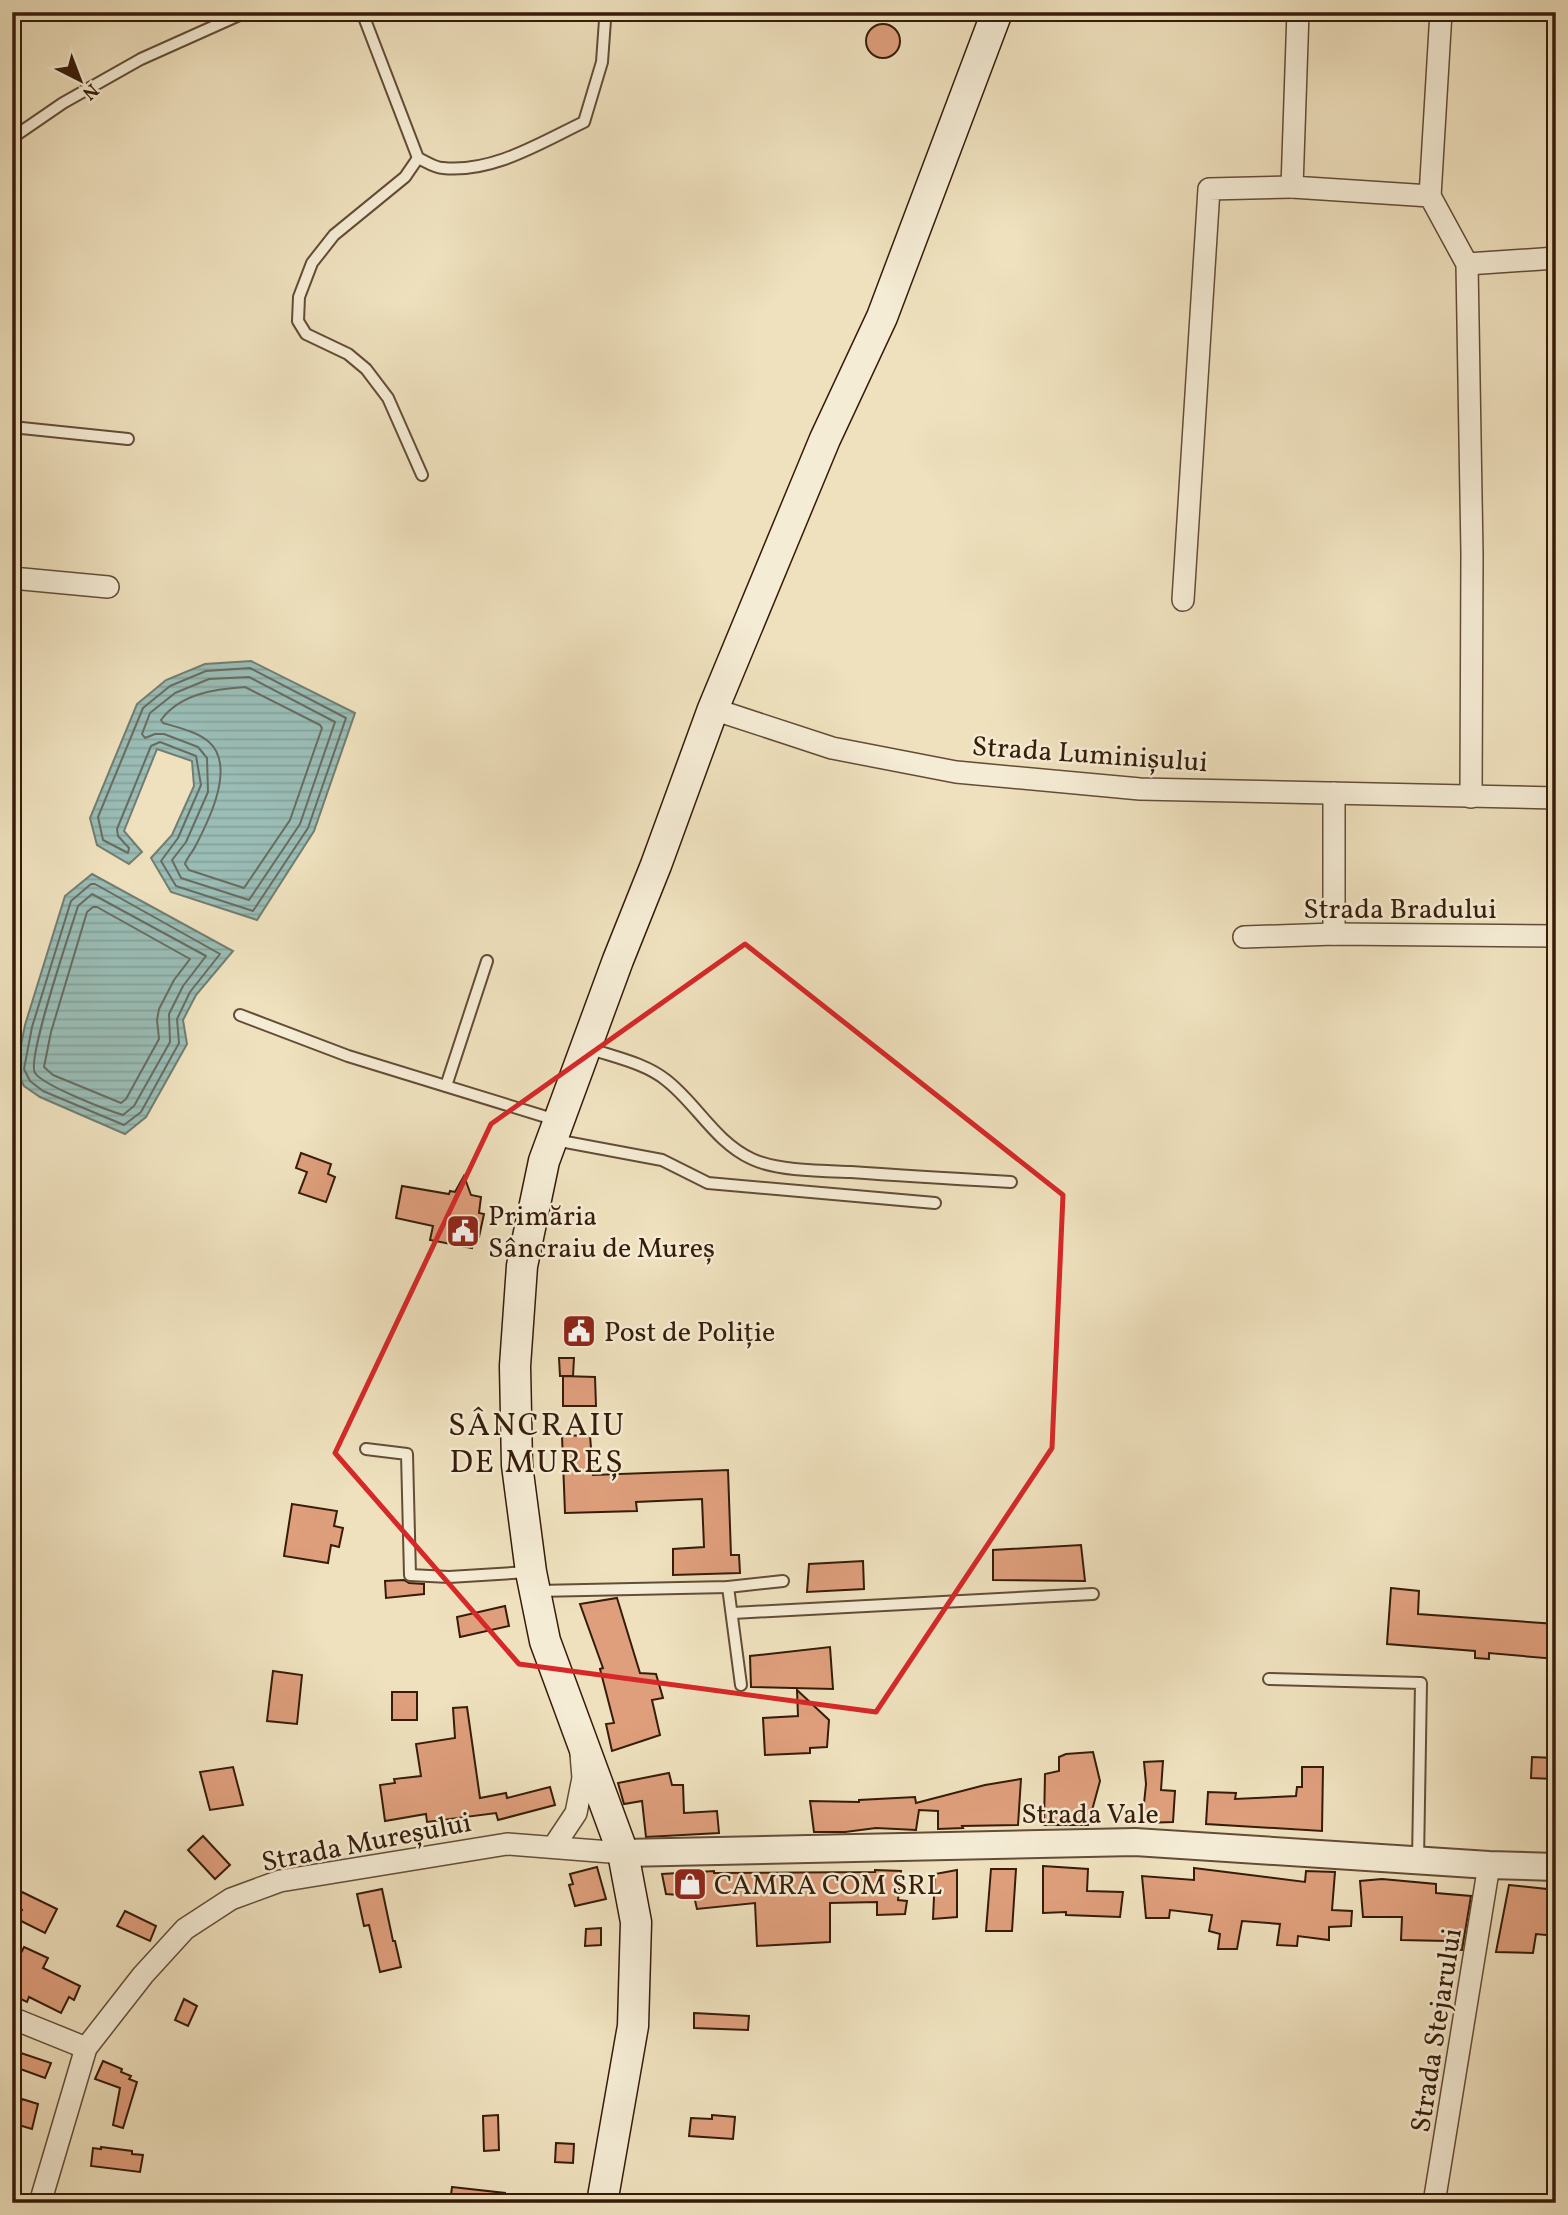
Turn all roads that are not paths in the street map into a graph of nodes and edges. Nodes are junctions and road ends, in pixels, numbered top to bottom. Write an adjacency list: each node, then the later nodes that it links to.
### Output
1 (246, 12): 7 (lane)
2 (362, 12): 8 (lane)
3 (997, 12): 19 (main road)
4 (1298, 12): 9 (street)
5 (1440, 12): 10 (street)
6 (605, 20): 8 (lane)
7 (12, 138)
8 (418, 158): 15 (lane)
9 (1292, 187): 10 (street); 18 (street)
10 (1430, 196): 12 (street)
11 (1556, 258): 12 (street)
12 (1467, 264): 21 (street)
13 (12, 427): 14 (lane)
14 (128, 439)
15 (422, 475)
16 (12, 578): 17 (street)
17 (108, 587)
18 (1183, 600)
19 (713, 709): 20 (street, Strada Luminișului); 28 (main road)
20 (1334, 793): 21 (street, Strada Luminișului); 23 (street)
21 (1471, 797): 22 (street, Strada Luminișului)
22 (1556, 798)
23 (1334, 934): 24 (street, Strada Bradului); 25 (street, Strada Bradului)
24 (1556, 936)
25 (1244, 937)
26 (487, 961): 29 (lane)
27 (240, 1015): 29 (lane)
28 (585, 1047): 30 (main road); 31 (lane)
29 (446, 1086): 30 (lane)
30 (555, 1130): 32 (lane); 34 (main road)
31 (1011, 1182)
32 (935, 1203)
33 (366, 1449): 34 (lane)
34 (533, 1581): 36 (lane); 41 (main road)
35 (783, 1581): 36 (lane)
36 (728, 1587): 38 (lane)
37 (1093, 1594): 38 (lane)
38 (733, 1613): 40 (lane)
39 (1269, 1679): 44 (lane)
40 (741, 1685)
41 (580, 1738): 42 (street); 43 (main road)
42 (554, 1846): 43 (street, Strada Mureșului); 48 (street, Strada Mureșului)
43 (623, 1853): 44 (street, Strada Vale); 50 (main road)
44 (1418, 1860): 45 (street, Strada Vale)
45 (1489, 1865): 46 (street, Strada Vale); 51 (street, Strada Stejarului)
46 (1556, 1867)
47 (12, 2018): 48 (street)
48 (86, 2048): 49 (street, Strada Mureșului)
49 (40, 2203)
50 (602, 2203)
51 (1434, 2203)

